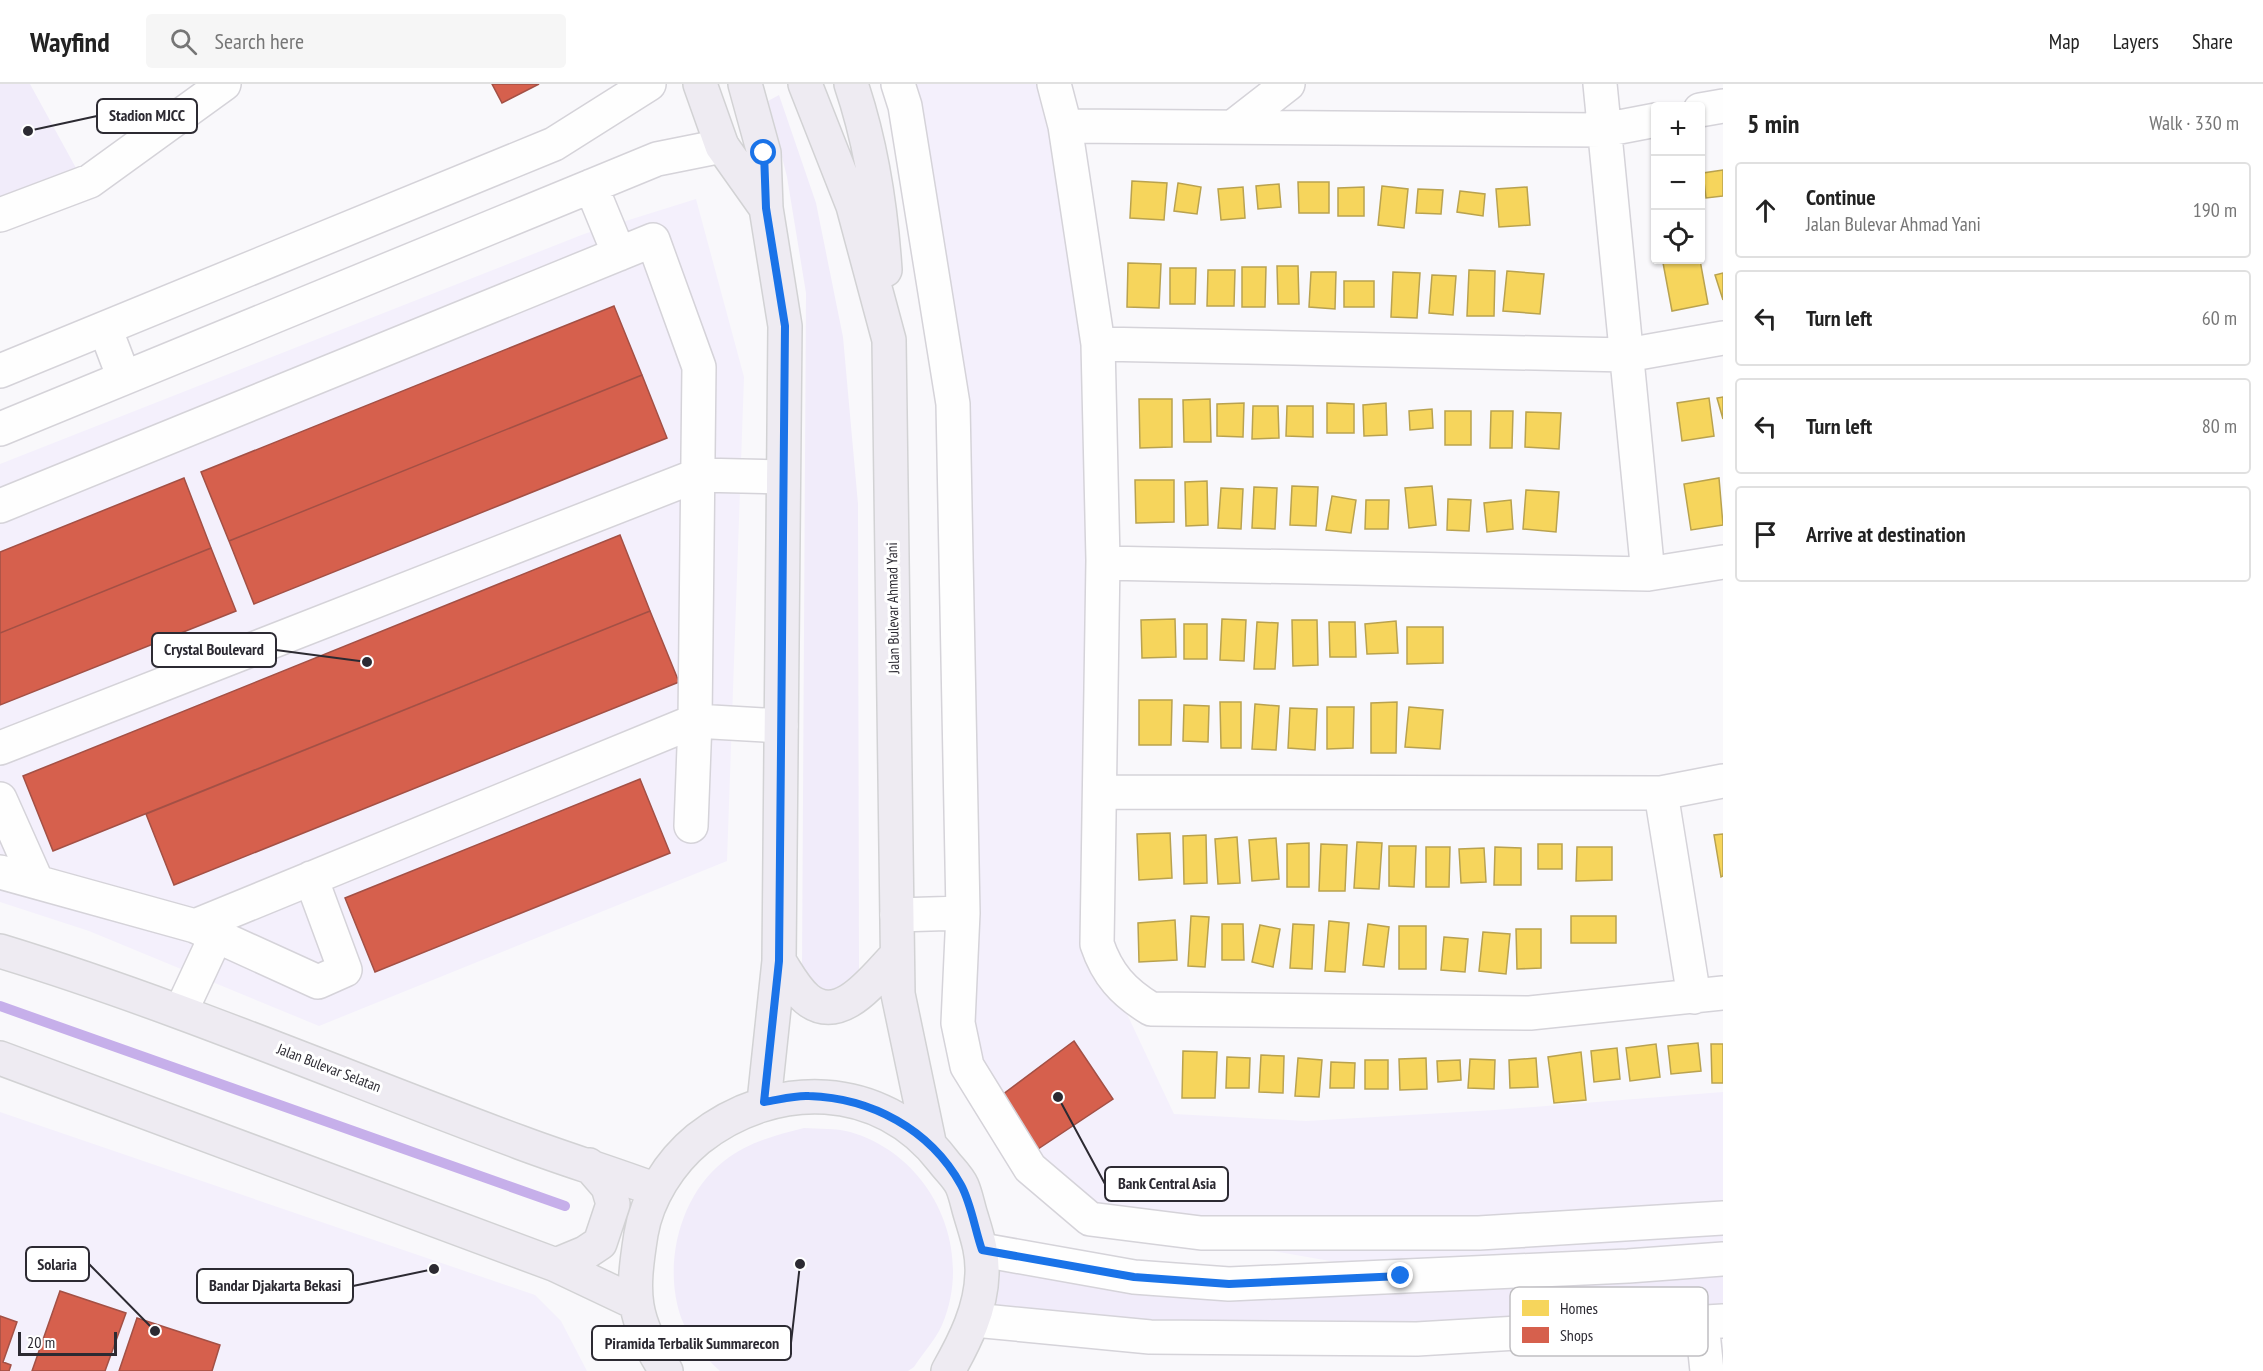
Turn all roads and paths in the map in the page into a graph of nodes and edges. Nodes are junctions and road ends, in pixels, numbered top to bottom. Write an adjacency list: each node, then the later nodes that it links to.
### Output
1 (224, 84): 20 (street)
2 (649, 84): 22 (street)
3 (700, 84): 17 (main road)
4 (746, 84): 19 (main road)
5 (805, 84): 24 (main road, Jalan Bulevar Ahmad Yani)
6 (851, 84): 24 (main road)
7 (898, 84): 47 (street)
8 (1054, 84): 14 (street)
9 (1288, 84): 15 (street)
10 (1600, 84): 16 (street)
11 (1723, 106): 12 (street)
12 (1705, 109)
13 (1651, 121): 16 (street)
14 (1065, 126): 15 (street); 25 (street)
15 (1234, 126): 16 (street)
16 (1604, 130): 26 (street)
17 (722, 146): 18 (street); 19 (main road)
18 (591, 186): 21 (street); 28 (street)
19 (766, 208): 31 (main road)
20 (0, 215)
21 (619, 254): 30 (street); 32 (street)
22 (105, 328): 27 (street); 28 (street)
23 (1723, 338): 26 (street)
24 (889, 340): 48 (main road, Jalan Bulevar Ahmad Yani)
25 (1098, 344): 26 (street); 34 (street)
26 (1626, 355): 35 (street)
27 (0, 371)
28 (124, 378): 29 (street)
29 (0, 429)
30 (698, 475): 31 (street); 36 (street); 38 (street)
31 (783, 477): 37 (main road)
32 (0, 506)
33 (1723, 562): 35 (street)
34 (1103, 563): 35 (street); 40 (street)
35 (1647, 574)
36 (695, 721): 37 (street); 43 (street); 45 (street)
37 (781, 726): 52 (main road)
38 (0, 748)
39 (1723, 781): 41 (street)
40 (1100, 792): 41 (street); 53 (street)
41 (1661, 793): 53 (street)
42 (0, 799): 46 (street)
43 (691, 826)
44 (0, 872): 46 (street)
45 (310, 878): 49 (street); 49 (street)
46 (37, 882): 49 (street)
47 (963, 913): 48 (street); 61 (street)
48 (897, 915): 51 (main road, Jalan Bulevar Ahmad Yani)
49 (205, 931): 54 (street)
50 (0, 951): 54 (main road, Jalan Bulevar Selatan)
51 (897, 955): 52 (main road); 57 (main road, Jalan Bulevar Ahmad Yani)
52 (779, 961): 56 (main road)
53 (1708, 995)
54 (181, 1011): 58 (main road, Jalan Bulevar Selatan)
55 (0, 1058): 64 (main road)
56 (764, 1102): 57 (main road); 59 (main road)
57 (929, 1142): 62 (main road)
58 (589, 1165): 59 (main road, Jalan Bulevar Selatan); 64 (main road)
59 (656, 1190): 66 (main road)
60 (1723, 1218): 61 (street)
61 (1232, 1233): 65 (street)
62 (982, 1250): 65 (street); 67 (main road)
63 (1723, 1259): 65 (street)
64 (556, 1265): 66 (main road)
65 (1229, 1284)
66 (634, 1302): 70 (main road)
67 (974, 1320): 69 (street); 71 (main road)
68 (1713, 1322): 72 (street)
69 (1510, 1333)
70 (666, 1371)
71 (948, 1371)
72 (1707, 1371)

